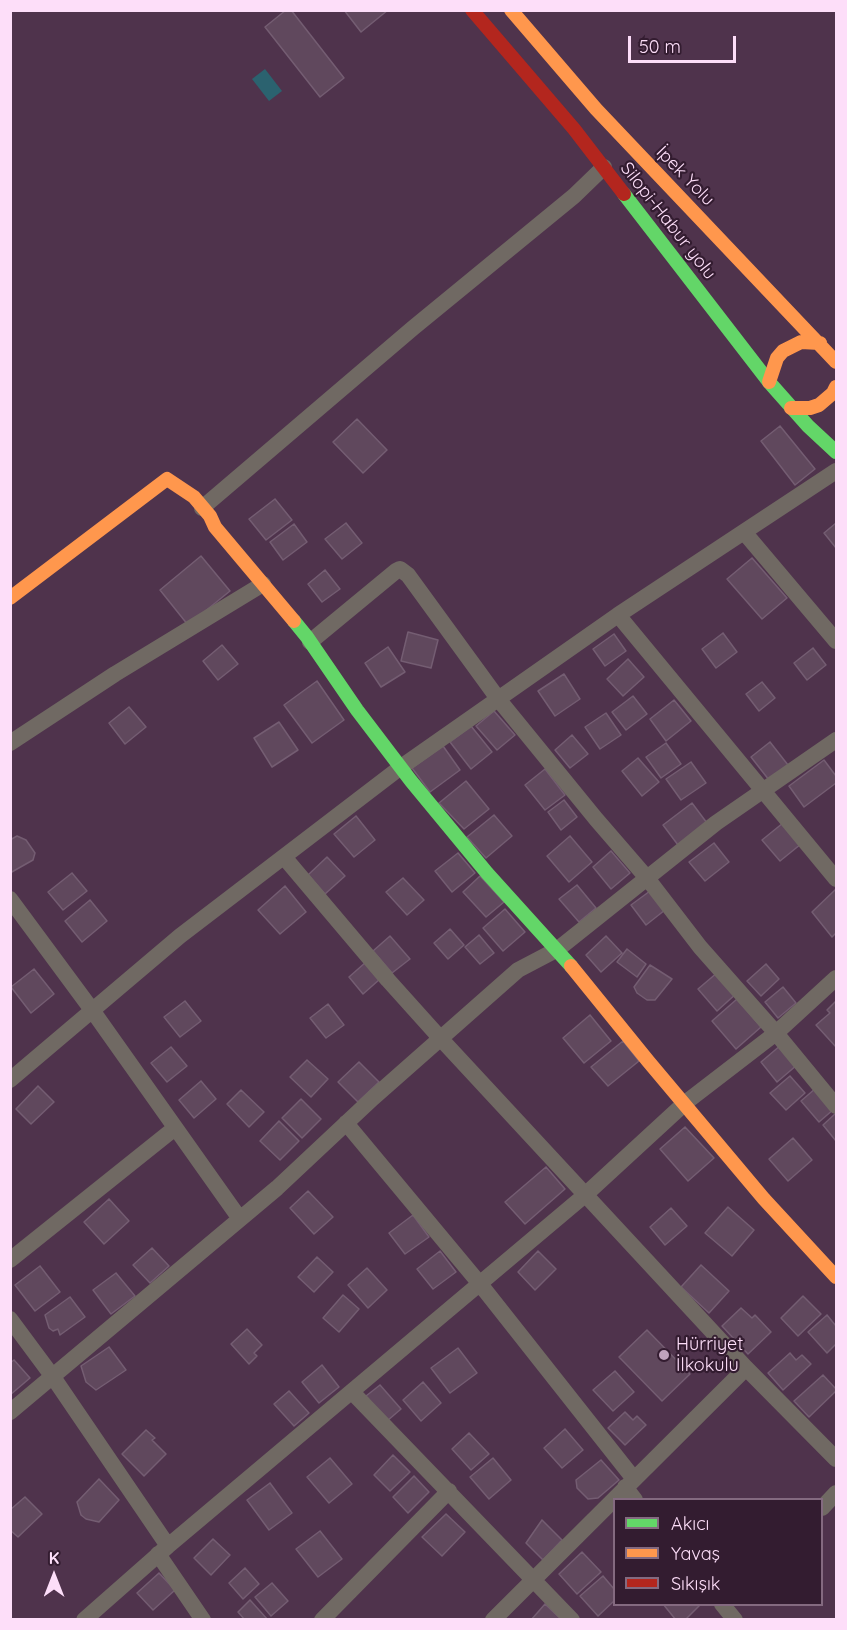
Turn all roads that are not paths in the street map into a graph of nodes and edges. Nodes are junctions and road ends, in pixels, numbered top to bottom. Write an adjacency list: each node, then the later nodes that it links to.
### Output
1 (472, 10): 3 (main road, Silopi-Habur yolu)
2 (511, 10): 4 (main road, İpek Yolu)
3 (604, 167): 6 (main road, Silopi-Habur yolu); 11 (street)
4 (820, 343): 5 (main road, İpek Yolu); 6 (main road)
5 (837, 362)
6 (769, 382): 8 (main road, Silopi-Habur yolu)
7 (837, 387): 8 (main road)
8 (791, 408): 9 (main road, Silopi-Habur yolu)
9 (837, 452)
10 (837, 471): 12 (street)
11 (202, 508): 13 (main road); 14 (main road)
12 (744, 532): 15 (street); 16 (street)
13 (263, 584): 17 (main road); 20 (street)
14 (10, 598)
15 (618, 615): 18 (street); 22 (street)
16 (837, 641)
17 (310, 642): 18 (street); 21 (main road)
18 (499, 700): 21 (street); 24 (street)
19 (837, 740): 22 (street)
20 (10, 743)
21 (401, 767): 23 (street); 27 (main road)
22 (763, 791): 24 (street); 25 (street)
23 (284, 856): 29 (street); 31 (street)
24 (647, 878): 27 (street); 30 (street)
25 (837, 879)
26 (10, 899): 29 (street)
27 (558, 949): 31 (street); 33 (main road)
28 (837, 978): 30 (street)
29 (92, 1010): 32 (street); 36 (street)
30 (776, 1033): 33 (street); 34 (street)
31 (441, 1039): 35 (street); 37 (street)
32 (10, 1080)
33 (685, 1104): 37 (street); 40 (main road)
34 (837, 1106)
35 (346, 1123): 38 (street); 41 (street)
36 (175, 1128): 38 (street); 39 (street)
37 (585, 1195): 41 (street); 43 (street)
38 (240, 1219): 44 (street)
39 (10, 1260)
40 (837, 1277)
41 (480, 1284): 45 (street); 48 (street)
42 (10, 1319): 44 (street)
43 (746, 1368): 47 (street); 48 (street)
44 (53, 1377): 46 (street); 53 (street)
45 (352, 1392): 49 (street); 53 (street)
46 (10, 1413)
47 (837, 1459)
48 (631, 1488)
49 (449, 1491): 54 (street); 58 (street)
50 (837, 1493): 52 (street)
51 (613, 1505): 54 (street)
52 (823, 1507)
53 (163, 1550): 56 (street); 57 (street)
54 (533, 1578): 59 (street); 60 (street)
55 (723, 1606): 61 (street)
56 (84, 1620)
57 (203, 1620)
58 (322, 1620)
59 (493, 1620)
60 (572, 1620)
61 (735, 1620)

